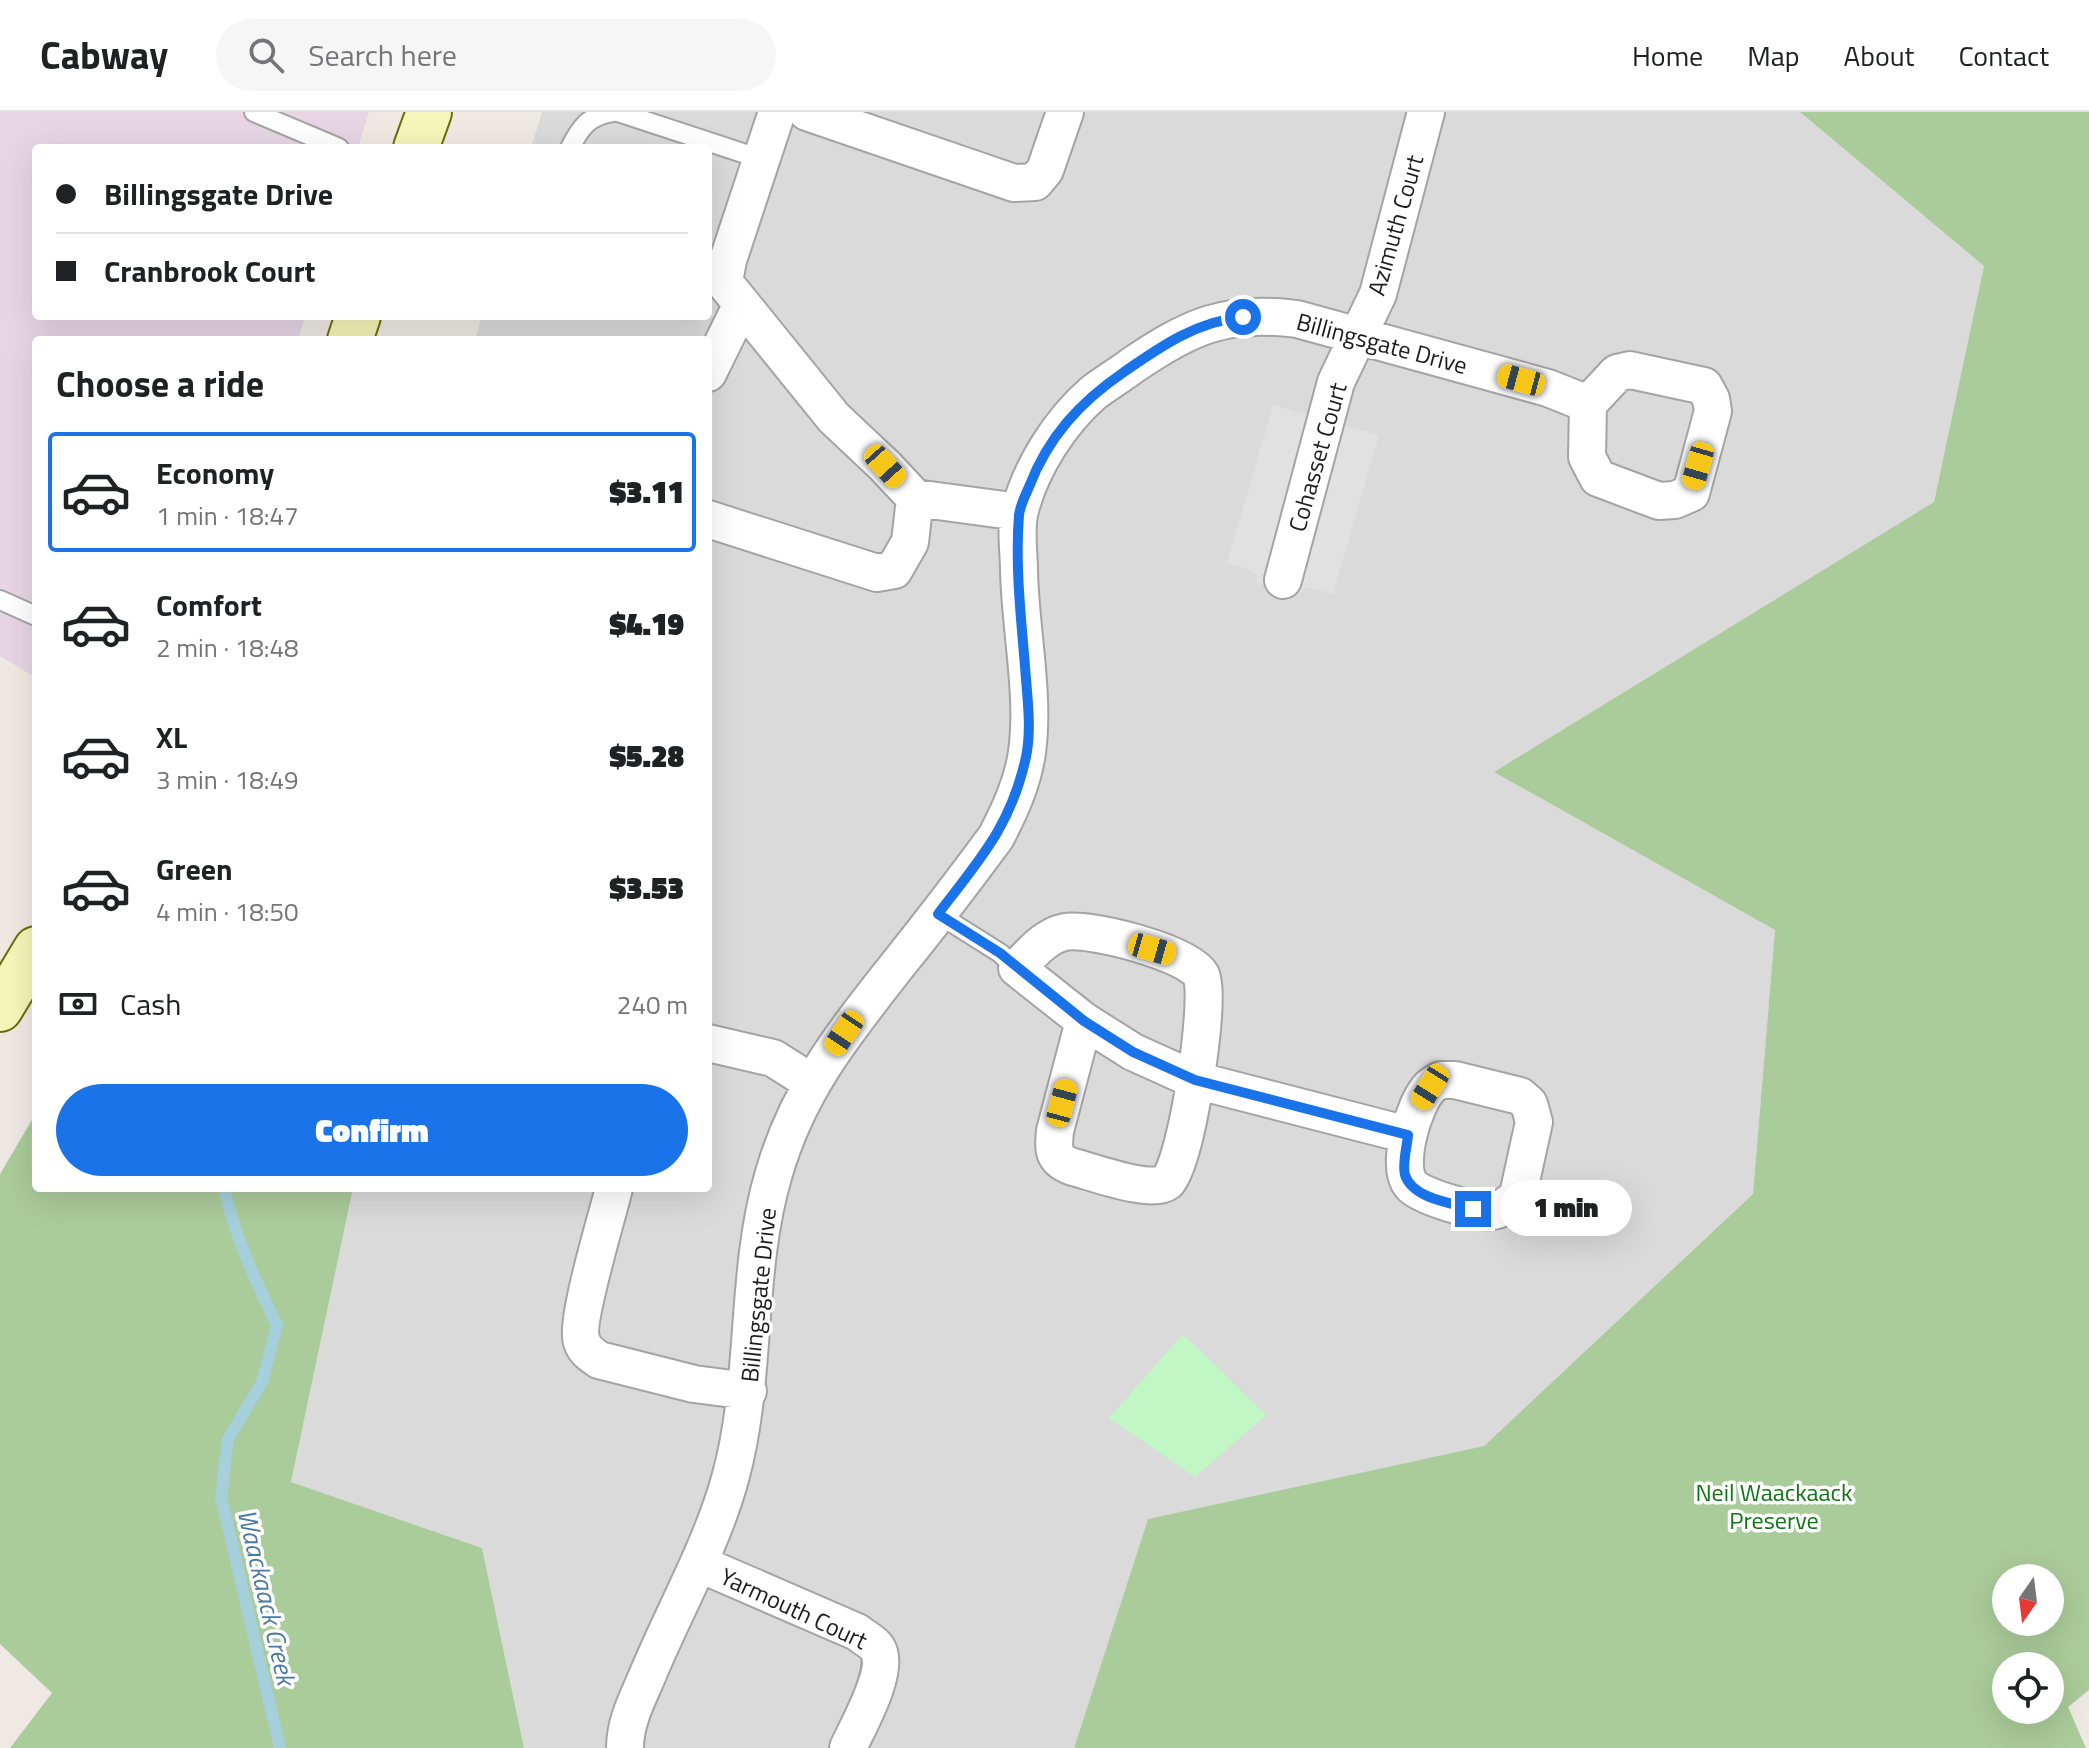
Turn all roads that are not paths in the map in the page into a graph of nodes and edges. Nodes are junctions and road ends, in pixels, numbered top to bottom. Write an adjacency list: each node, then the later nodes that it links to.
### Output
1 (254, 112): 7 (lane)
2 (615, 112): 8 (lane); 9 (lane)
3 (777, 112): 9 (street)
4 (807, 112): 5 (street)
5 (1065, 112)
6 (1426, 112): 12 (street, Azimuth Court)
7 (330, 144)
8 (572, 144)
9 (761, 159): 10 (street)
10 (718, 256): 11 (street)
11 (741, 306): 13 (street); 15 (street)
12 (1358, 336): 14 (street, Billingsgate Drive); 16 (street, Billingsgate Drive); 18 (street, Cohasset Court)
13 (712, 365)
14 (1588, 404): 14 (street)
15 (915, 498): 16 (street); 17 (street)
16 (1019, 512): 21 (street, Billingsgate Drive)
17 (712, 520)
18 (1283, 580)
19 (0, 600): 20 (lane)
20 (32, 614)
21 (938, 914): 23 (lane); 28 (street, Billingsgate Drive)
22 (32, 956): 24 (street)
23 (1017, 968): 25 (street); 27 (street)
24 (0, 1009)
25 (1084, 1021): 27 (street); 27 (street)
26 (712, 1044): 28 (street)
27 (1195, 1080): 29 (street)
28 (811, 1082): 31 (street, Billingsgate Drive)
29 (1408, 1135)
30 (613, 1192): 31 (street)
31 (748, 1391): 32 (street, Billingsgate Drive)
32 (700, 1564): 33 (street, Billingsgate Drive); 34 (street, Yarmouth Court)
33 (625, 1748)
34 (848, 1748)

